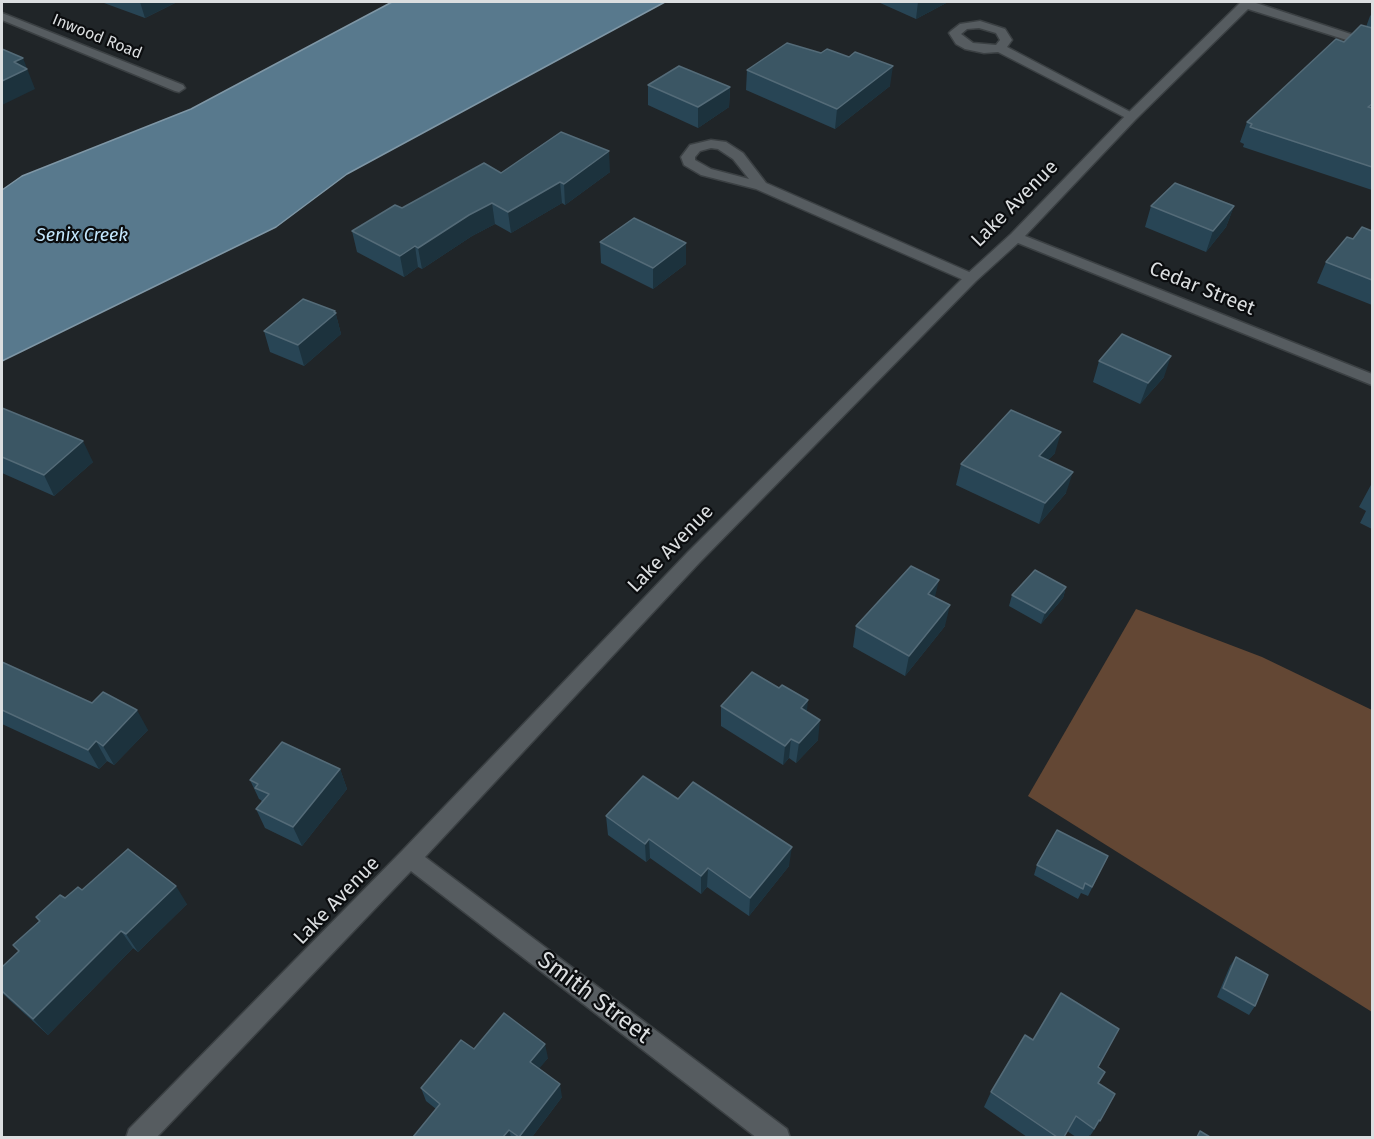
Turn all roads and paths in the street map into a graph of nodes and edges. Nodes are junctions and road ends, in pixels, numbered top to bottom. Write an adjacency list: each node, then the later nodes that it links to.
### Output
1 (1246, 3): 3 (street); 6 (street, Lake Avenue)
2 (2, 16): 5 (street, Inwood Road)
3 (1372, 45)
4 (1000, 48): 6 (street)
5 (179, 88)
6 (1132, 116): 8 (street, Lake Avenue)
7 (760, 186): 7 (street); 9 (street)
8 (1016, 237): 9 (street, Lake Avenue); 10 (street, Cedar Street)
9 (970, 278): 11 (street, Lake Avenue)
10 (1372, 380)
11 (410, 858): 12 (street, Lake Avenue); 13 (street, Smith Street)
12 (138, 1137)
13 (778, 1137)

